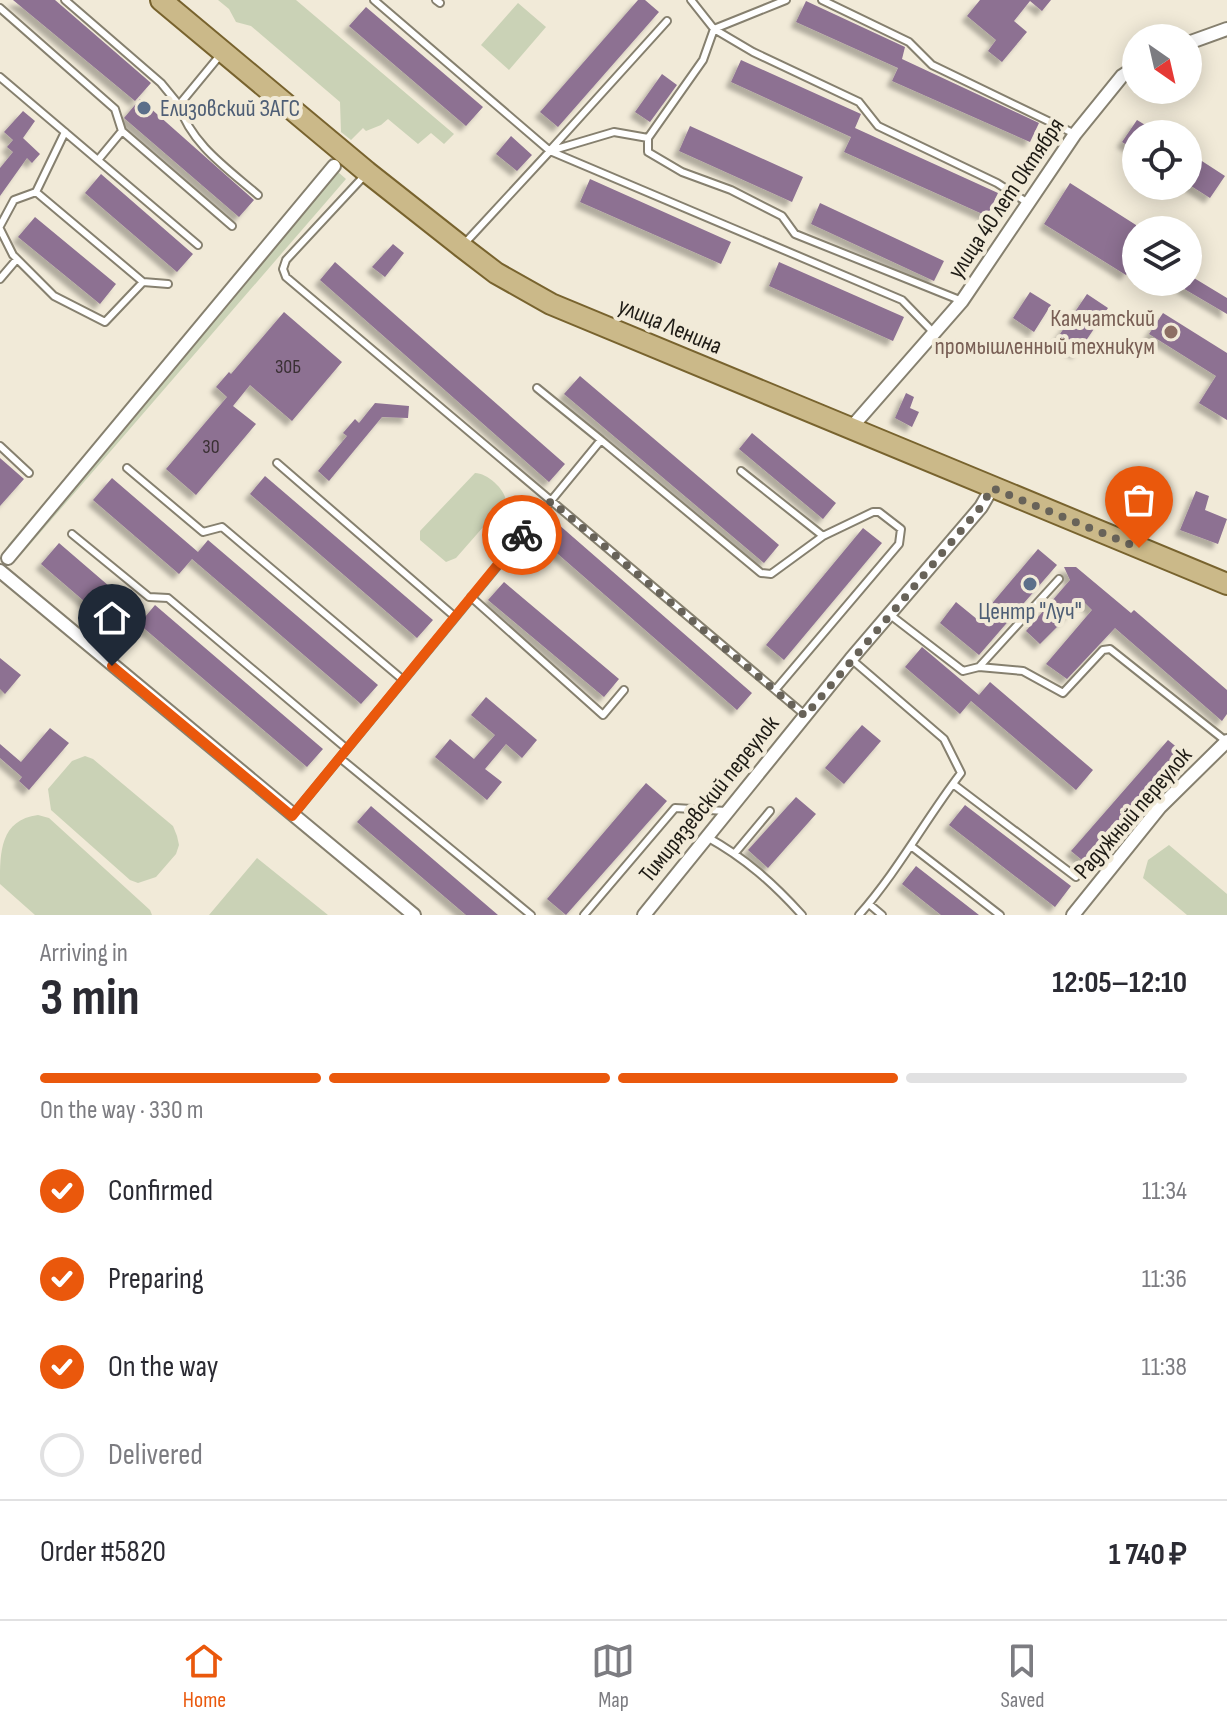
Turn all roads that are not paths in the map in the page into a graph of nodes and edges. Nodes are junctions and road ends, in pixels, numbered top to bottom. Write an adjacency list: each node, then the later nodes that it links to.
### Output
1 (65, 0): 15 (lane)
2 (161, 0): 12 (main road, улица Ленина)
3 (374, 0): 20 (lane)
4 (691, 0): 9 (lane)
5 (786, 0): 9 (lane)
6 (822, 0): 18 (lane)
7 (0, 8): 16 (lane)
8 (667, 21): 20 (lane)
9 (714, 29): 19 (lane); 26 (lane)
10 (1227, 29): 11 (street)
11 (1202, 38)
12 (224, 52): 15 (lane); 23 (main road, улица Ленина)
13 (1122, 76): 18 (street, улица 40 лет Октября)
14 (0, 77): 17 (lane)
15 (179, 105): 25 (lane)
16 (122, 131): 21 (lane); 27 (lane)
17 (65, 132): 21 (lane); 24 (lane)
18 (1075, 134): 26 (street, улица 40 лет Октября)
19 (648, 138): 20 (lane); 35 (lane)
20 (550, 151): 30 (lane); 36 (lane)
21 (98, 160): 29 (lane)
22 (334, 166): 49 (street)
23 (367, 172): 30 (main road, улица Ленина); 46 (lane)
24 (36, 192): 28 (lane); 33 (lane)
25 (258, 195)
26 (1028, 203): 35 (street, улица 40 лет Октября)
27 (232, 226)
28 (0, 228): 31 (lane)
29 (198, 245)
30 (462, 247): 38 (main road, улица Ленина)
31 (17, 259): 32 (lane); 33 (lane)
32 (0, 279)
33 (143, 282): 34 (lane)
34 (168, 284)
35 (962, 301): 36 (street, улица 40 лет Октября)
36 (935, 333): 38 (street, улица 40 лет Октября)
37 (537, 388): 39 (lane)
38 (850, 429): 45 (main road, улица Ленина)
39 (601, 440): 46 (lane); 48 (lane)
40 (0, 446): 44 (lane)
41 (277, 463): 55 (lane)
42 (127, 468): 58 (lane)
43 (741, 471): 48 (lane)
44 (29, 473)
45 (992, 488): 52 (main road, улица Ленина); 54 (street, Тимирязевский переулок)
46 (551, 501): 53 (lane); 59 (lane)
47 (72, 534): 63 (lane)
48 (823, 536): 59 (lane)
49 (8, 558)
50 (0, 571): 68 (street)
51 (1059, 579): 57 (lane)
52 (1227, 584)
53 (471, 597): 55 (lane); 60 (lane)
54 (889, 614): 56 (street, Тимирязевский переулок); 57 (lane)
55 (454, 616): 58 (lane)
56 (851, 659): 61 (street, Тимирязевский переулок); 65 (lane)
57 (979, 667): 62 (lane)
58 (402, 679): 63 (lane)
59 (776, 689): 61 (lane)
60 (624, 690)
61 (805, 716): 66 (street, Тимирязевский переулок)
62 (1227, 742): 82 (street, Радужный переулок)
63 (347, 749): 64 (lane)
64 (340, 758): 68 (lane); 75 (lane)
65 (953, 784): 70 (lane); 72 (lane)
66 (726, 811): 69 (street, Тимирязевский переулок); 76 (lane)
67 (770, 811): 71 (lane)
68 (292, 816): 74 (street)
69 (707, 837): 71 (lane); 77 (street, Тимирязевский переулок)
70 (911, 846): 73 (lane); 81 (lane)
71 (735, 853): 78 (lane)
72 (1076, 877)
73 (869, 904): 79 (lane); 80 (lane)
74 (414, 915)
75 (531, 915)
76 (584, 915)
77 (644, 915)
78 (802, 915)
79 (859, 915)
80 (882, 915)
81 (1000, 915)
82 (1073, 915)

